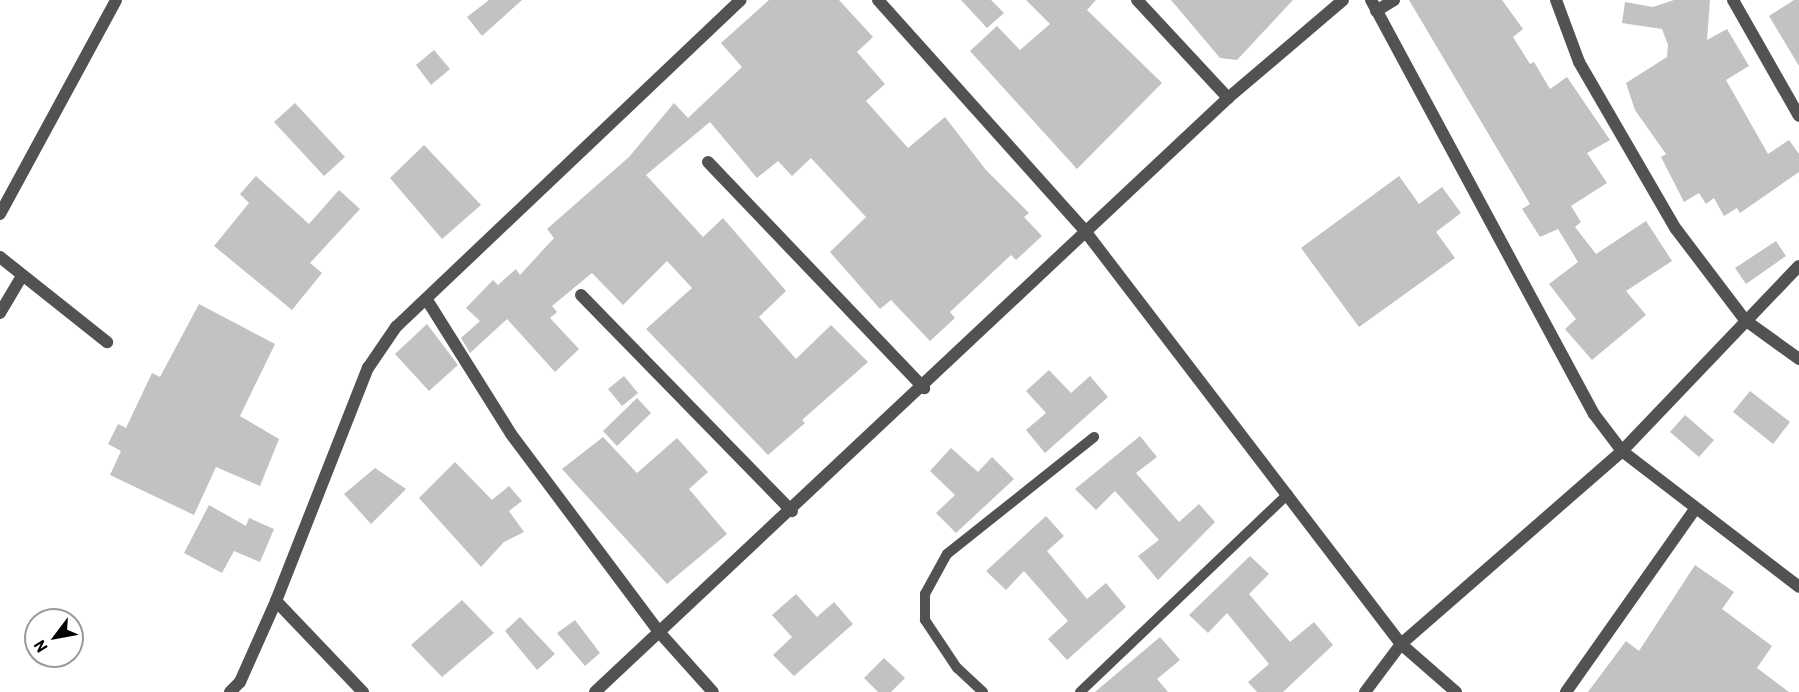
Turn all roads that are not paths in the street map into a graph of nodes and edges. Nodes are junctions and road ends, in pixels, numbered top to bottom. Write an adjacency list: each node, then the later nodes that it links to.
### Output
1 (116, 0): 13 (street)
2 (741, 0): 19 (street)
3 (878, 0): 14 (street)
4 (1137, 0): 10 (street)
5 (1343, 0): 10 (street)
6 (1394, 0): 9 (street)
7 (1556, 0): 21 (street)
8 (1733, 0): 11 (street)
9 (1374, 5): 26 (street)
10 (1228, 98): 14 (street)
11 (1799, 116)
12 (708, 162): 24 (street)
13 (0, 214)
14 (1085, 231): 24 (street); 27 (street)
15 (0, 257): 17 (street)
16 (1799, 266): 21 (street)
17 (22, 276): 20 (street); 22 (street)
18 (581, 295): 29 (street)
19 (427, 300): 31 (street); 32 (street)
20 (0, 313)
21 (1745, 320): 23 (street); 26 (street)
22 (107, 342)
23 (1799, 359)
24 (924, 388): 29 (street)
25 (1094, 437): 38 (lane)
26 (1622, 451): 28 (street); 33 (street)
27 (1288, 494): 33 (street); 39 (lane)
28 (1696, 508): 30 (street); 42 (street)
29 (792, 511): 32 (street)
30 (1799, 587)
31 (276, 601): 34 (street); 35 (street)
32 (660, 633): 36 (street); 37 (street)
33 (1401, 644): 40 (street); 41 (street)
34 (230, 692)
35 (363, 692)
36 (595, 692)
37 (712, 692)
38 (983, 692)
39 (1080, 692)
40 (1365, 692)
41 (1456, 692)
42 (1566, 692)

